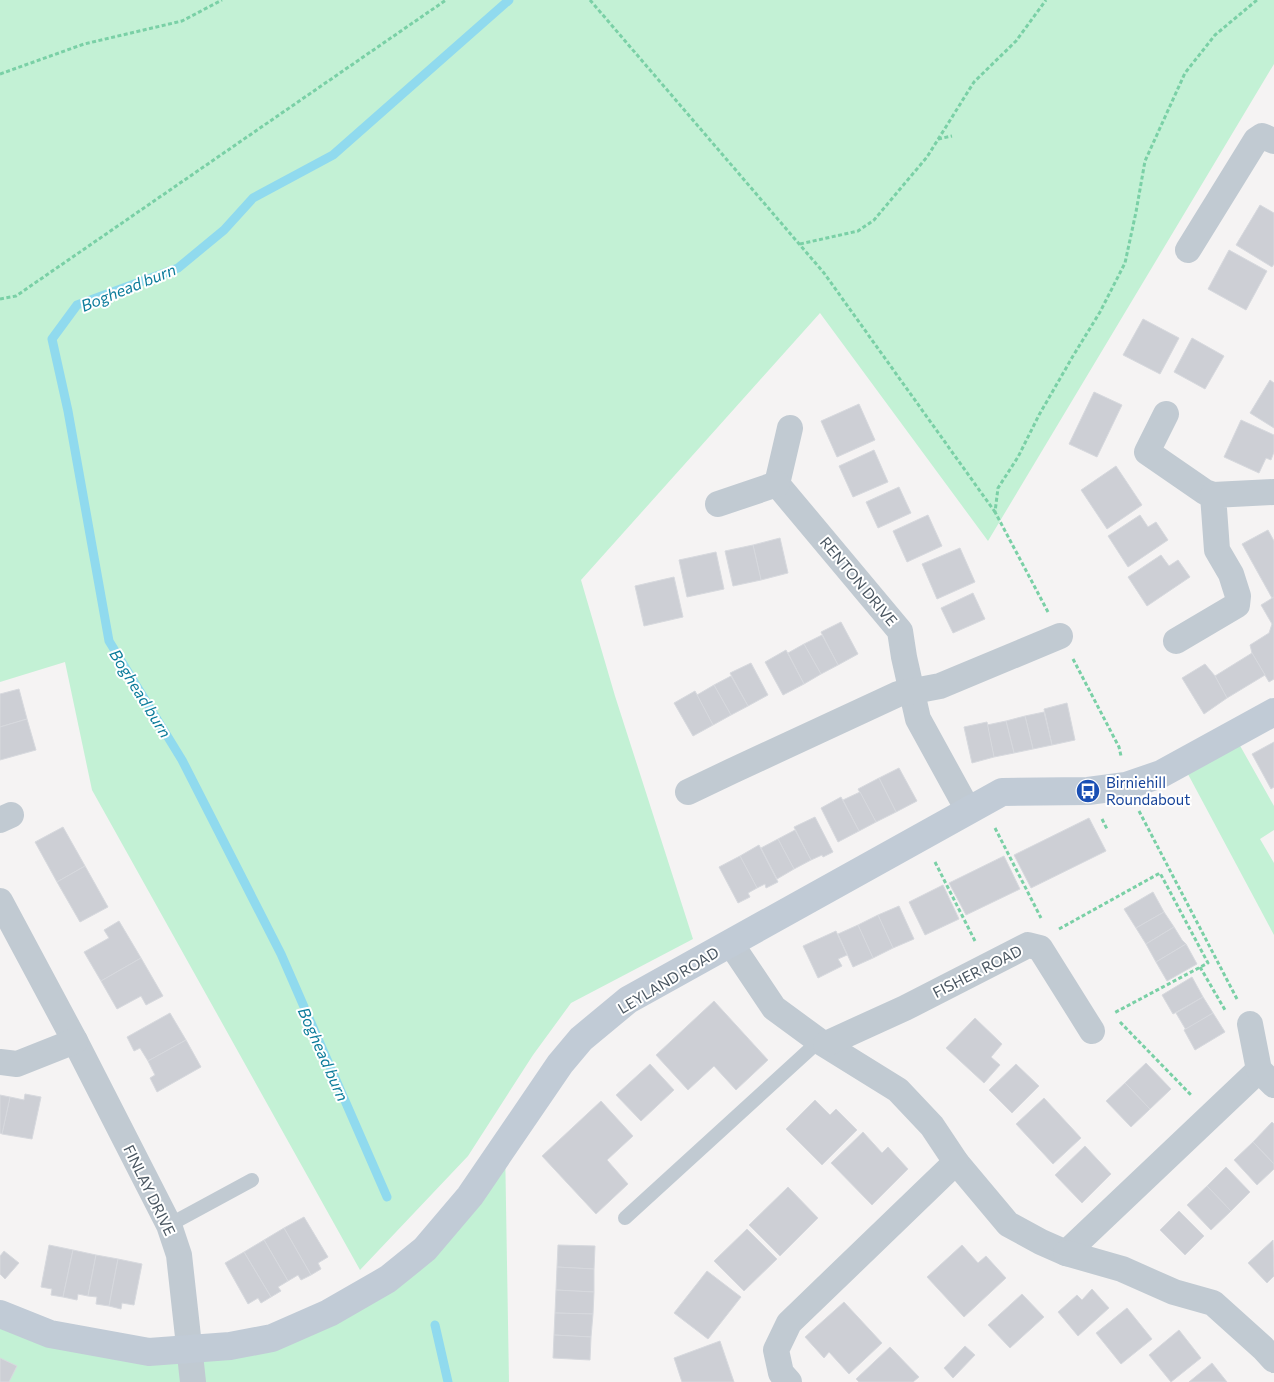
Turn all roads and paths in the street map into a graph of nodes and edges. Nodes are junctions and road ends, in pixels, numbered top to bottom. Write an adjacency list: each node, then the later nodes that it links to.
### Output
1 (222, 0): 6 (path)
2 (446, 0): 12 (path)
3 (590, 0): 10 (path)
4 (1046, 0): 8 (path)
5 (1257, 0): 19 (path)
6 (0, 74)
7 (952, 136): 8 (path)
8 (938, 139): 10 (path)
9 (1274, 141): 11 (street)
10 (799, 244): 19 (path)
11 (1188, 250)
12 (0, 299)
13 (1166, 414): 17 (street)
14 (790, 428): 15 (street)
15 (777, 484): 18 (street); 22 (street, RENTON DRIVE)
16 (1274, 492): 17 (street)
17 (1213, 494): 21 (street)
18 (718, 504)
19 (995, 512): 20 (path)
20 (1060, 636): 22 (street); 24 (path)
21 (1176, 641)
22 (912, 692): 25 (street); 26 (street, RENTON DRIVE)
23 (1274, 712): 24 (street, LEYLAND ROAD)
24 (1126, 786): 26 (street, LEYLAND ROAD); 33 (path)
25 (688, 792)
26 (975, 806): 27 (street, LEYLAND ROAD); 31 (path)
27 (922, 837): 29 (path); 30 (street, LEYLAND ROAD)
28 (0, 901): 35 (street, FINLAY DRIVE)
29 (963, 917)
30 (731, 944): 36 (street); 46 (street, LEYLAND ROAD)
31 (1035, 947): 32 (path); 34 (street, FISHER ROAD); 36 (street, FISHER ROAD)
32 (1200, 967): 33 (path); 39 (path)
33 (1251, 1029): 38 (street)
34 (1092, 1031)
35 (75, 1040): 37 (street); 43 (street, FINLAY DRIVE)
36 (823, 1043): 40 (street); 42 (lane)
37 (0, 1062)
38 (1267, 1078): 39 (street)
39 (1212, 1116): 44 (street)
40 (956, 1162): 44 (street); 49 (street)
41 (252, 1180): 43 (lane)
42 (625, 1218)
43 (169, 1225): 46 (street, FINLAY DRIVE)
44 (1066, 1253): 47 (street)
45 (0, 1314): 46 (street, LEYLAND ROAD)
46 (190, 1349): 48 (street, FINLAY DRIVE)
47 (1274, 1360)
48 (193, 1382)
49 (789, 1382)

